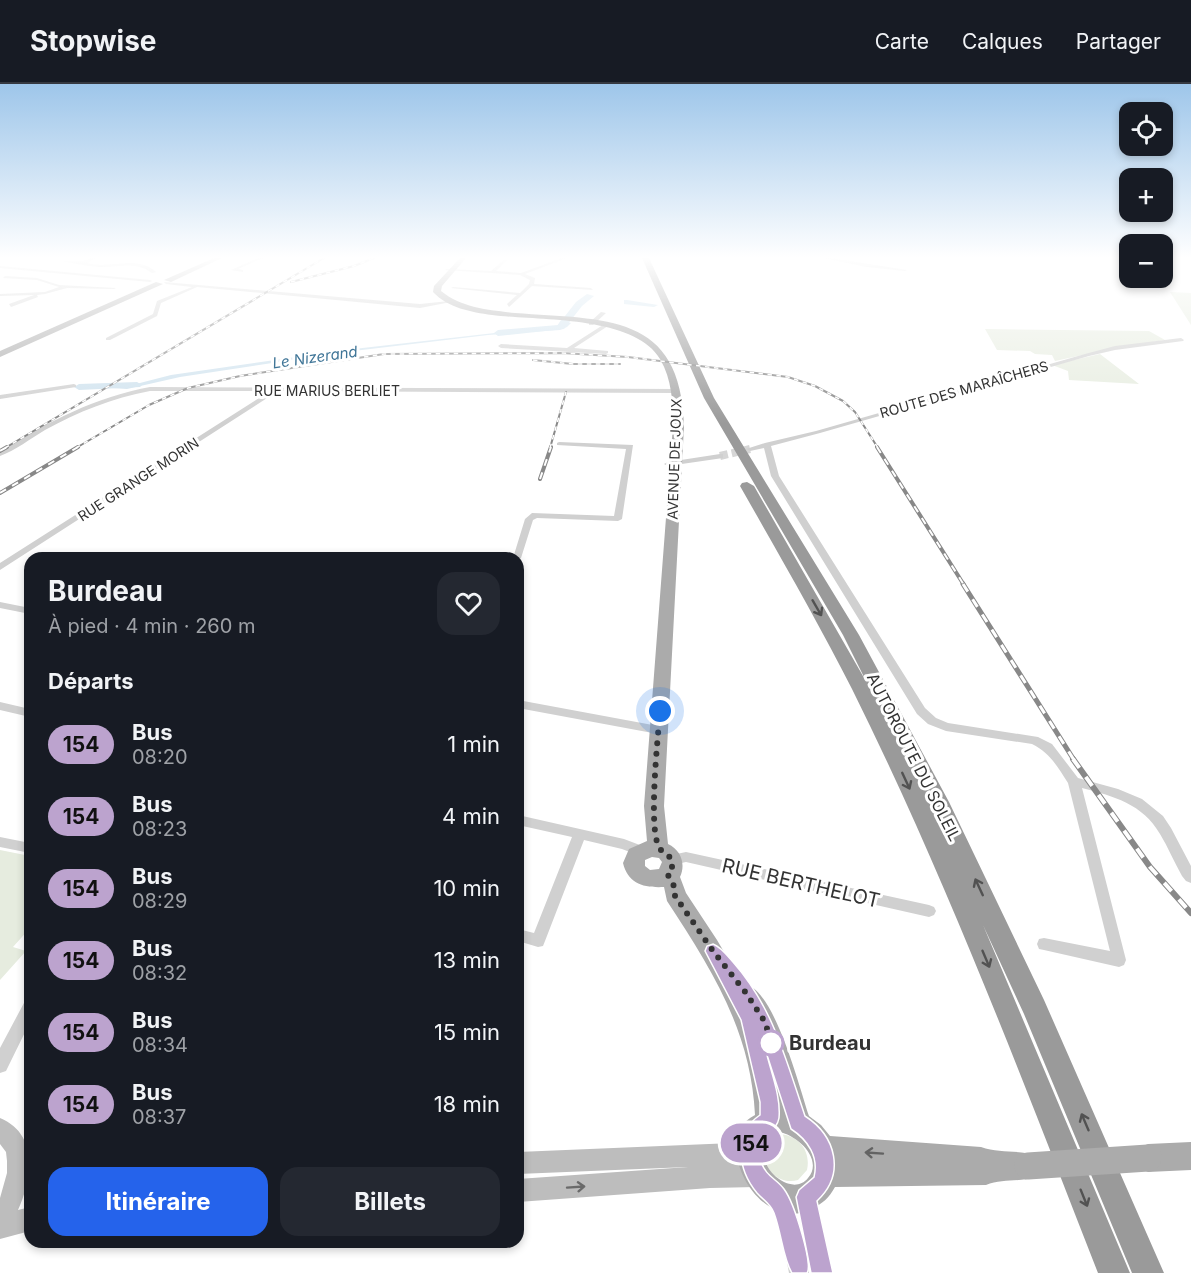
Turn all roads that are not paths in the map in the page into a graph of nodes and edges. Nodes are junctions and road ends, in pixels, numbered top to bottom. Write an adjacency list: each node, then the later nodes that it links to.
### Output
1 (90, 313): 14 (main road)
2 (155, 313): 9 (street)
3 (486, 313): 7 (main road, AVENUE DE JOUX)
4 (603, 313): 7 (street)
5 (660, 313): 63 (highway, AUTOROUTE DU SOLEIL, one-way to 63)
6 (670, 313): 64 (highway, AUTOROUTE DU SOLEIL, one-way to 6)
7 (592, 324): 8 (main road, AVENUE DE JOUX)
8 (604, 326): 12 (street); 17 (main road, AVENUE DE JOUX)
9 (108, 339)
10 (1181, 340): 20 (street, ROUTE DES MARAÎCHERS)
11 (501, 346): 12 (street)
12 (569, 349): 13 (street)
13 (606, 352)
14 (0, 354)
15 (74, 386): 18 (street)
16 (276, 390): 17 (street, RUE MARIUS BERLIET); 22 (street, RUE MARIUS BERLIET); 26 (street, RUE GRANGE MORIN)
17 (673, 391): 24 (main road, AVENUE DE JOUX)
18 (0, 397)
19 (559, 444): 25 (street)
20 (767, 444): 21 (street, ROUTE DES MARAÎCHERS); 33 (street)
21 (750, 448)
22 (0, 454)
23 (720, 456): 24 (street)
24 (671, 464): 32 (main road, AVENUE DE JOUX)
25 (518, 552)
26 (0, 567)
27 (0, 605): 28 (street)
28 (24, 610)
29 (524, 705): 32 (street)
30 (0, 706): 31 (street)
31 (24, 712)
32 (654, 730): 38 (main road, AVENUE DE JOUX)
33 (1074, 782): 39 (street); 42 (street)
34 (524, 821): 35 (street, RUE BERTHELOT)
35 (580, 834): 38 (street, RUE BERTHELOT); 41 (street)
36 (0, 842): 37 (street)
37 (24, 847)
38 (653, 863): 40 (street, RUE BERTHELOT); 43 (main road)
39 (1191, 877)
40 (929, 911)
41 (524, 937)
42 (1044, 944)
43 (713, 951): 46 (main road); 47 (main road)
44 (24, 1018): 45 (street)
45 (0, 1065)
46 (769, 1120): 47 (main road); 52 (main road)
47 (798, 1122): 50 (main road)
48 (0, 1129): 53 (main road)
49 (1191, 1156): 50 (main road, bridge)
50 (824, 1161): 57 (main road)
51 (524, 1163): 52 (main road)
52 (753, 1163): 55 (main road, one-way to 52); 56 (main road)
53 (24, 1170)
54 (24, 1175): 59 (main road)
55 (524, 1191)
56 (777, 1195): 57 (main road); 61 (street)
57 (807, 1197): 62 (street)
58 (24, 1221): 60 (main road)
59 (0, 1222)
60 (0, 1227)
61 (799, 1273)
62 (822, 1273)
63 (1114, 1273)
64 (1148, 1273)

